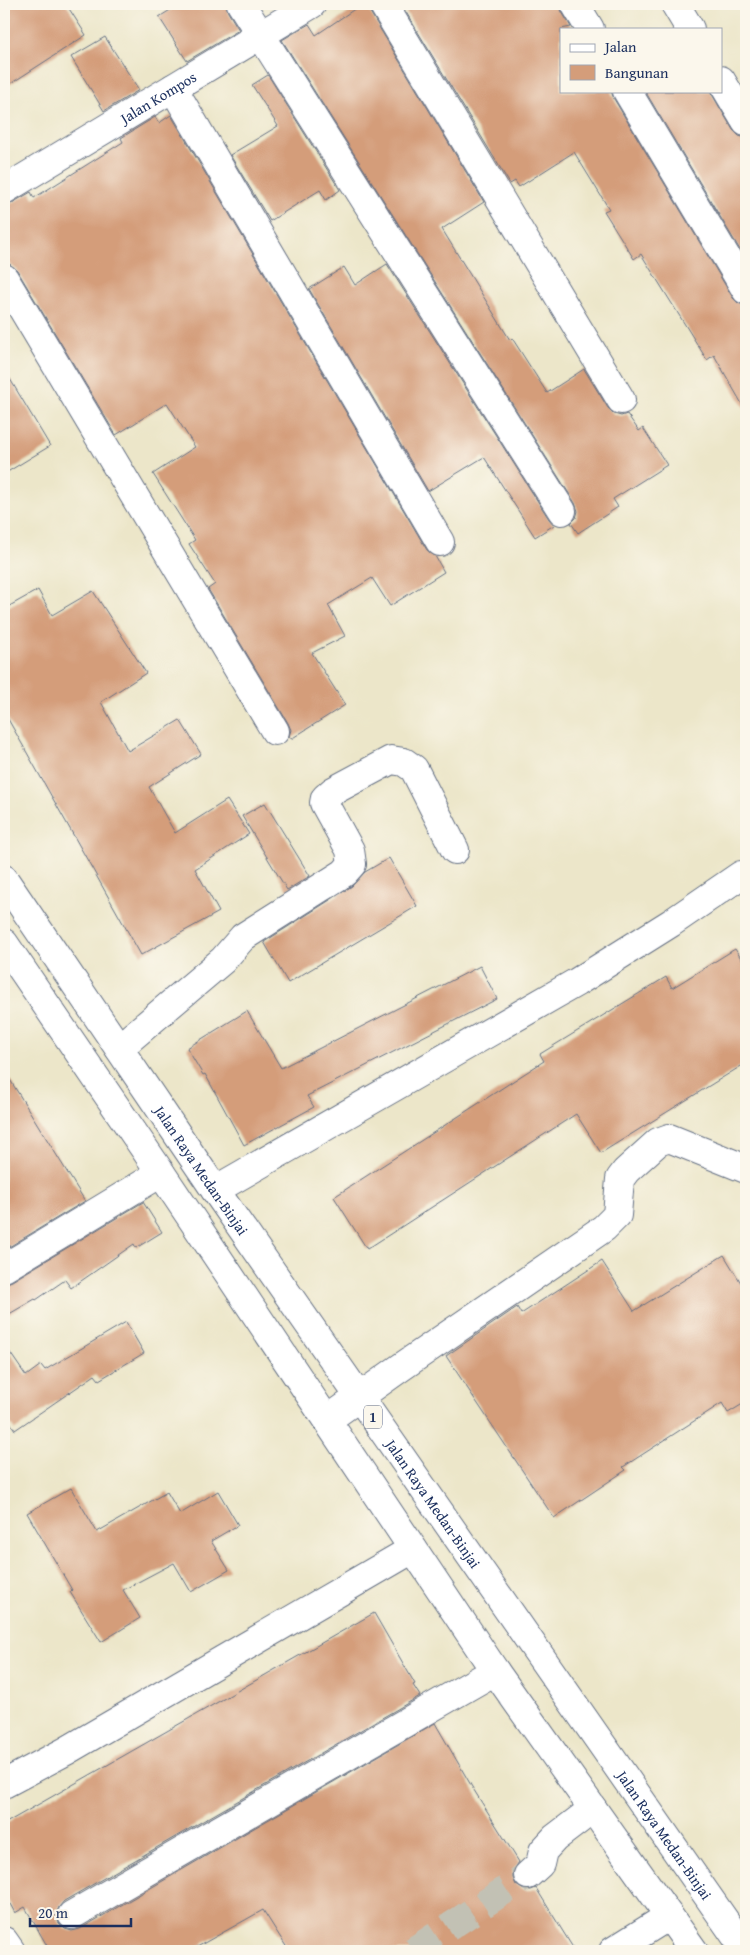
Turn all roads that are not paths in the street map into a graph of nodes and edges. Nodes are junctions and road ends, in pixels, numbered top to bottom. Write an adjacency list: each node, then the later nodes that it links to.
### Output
1 (241, 4): 8 (main road)
2 (312, 4): 8 (main road, Jalan Kompos)
3 (383, 4): 16 (main road)
4 (574, 4): 6 (main road)
5 (675, 4): 7 (main road)
6 (589, 28)
7 (689, 28)
8 (260, 36): 10 (main road, Jalan Kompos); 17 (main road)
9 (722, 82): 12 (main road)
10 (173, 88): 13 (main road, Jalan Kompos); 18 (main road)
11 (628, 92): 15 (main road)
12 (746, 122)
13 (4, 190)
14 (4, 278): 19 (main road)
15 (746, 290)
16 (621, 400)
17 (562, 511)
18 (440, 542)
19 (275, 731)
20 (455, 850): 24 (main road)
21 (741, 875): 29 (main road)
22 (4, 879): 24 (main road, Jalan Raya Medan-Binjai / 1)
23 (4, 943): 26 (main road)
24 (118, 1048): 25 (main road, Jalan Raya Medan-Binjai / 1)
25 (168, 1121): 26 (main road); 29 (main road, Jalan Raya Medan-Binjai / 1)
26 (138, 1140): 28 (main road)
27 (746, 1169): 31 (main road)
28 (161, 1173): 30 (main road); 32 (main road)
29 (215, 1190): 31 (main road, Jalan Raya Medan-Binjai / 1)
30 (4, 1268)
31 (359, 1397): 32 (main road); 44 (main road, Jalan Raya Medan-Binjai / 1)
32 (327, 1420): 33 (main road)
33 (413, 1549): 34 (main road); 35 (main road)
34 (495, 1671): 36 (main road); 38 (main road)
35 (4, 1784)
36 (593, 1809): 37 (main road); 39 (main road)
37 (528, 1875)
38 (72, 1915)
39 (669, 1916): 42 (main road); 43 (main road)
40 (4, 1941): 41 (main road)
41 (11, 1951)
42 (613, 1951)
43 (694, 1951)
44 (746, 1951)

